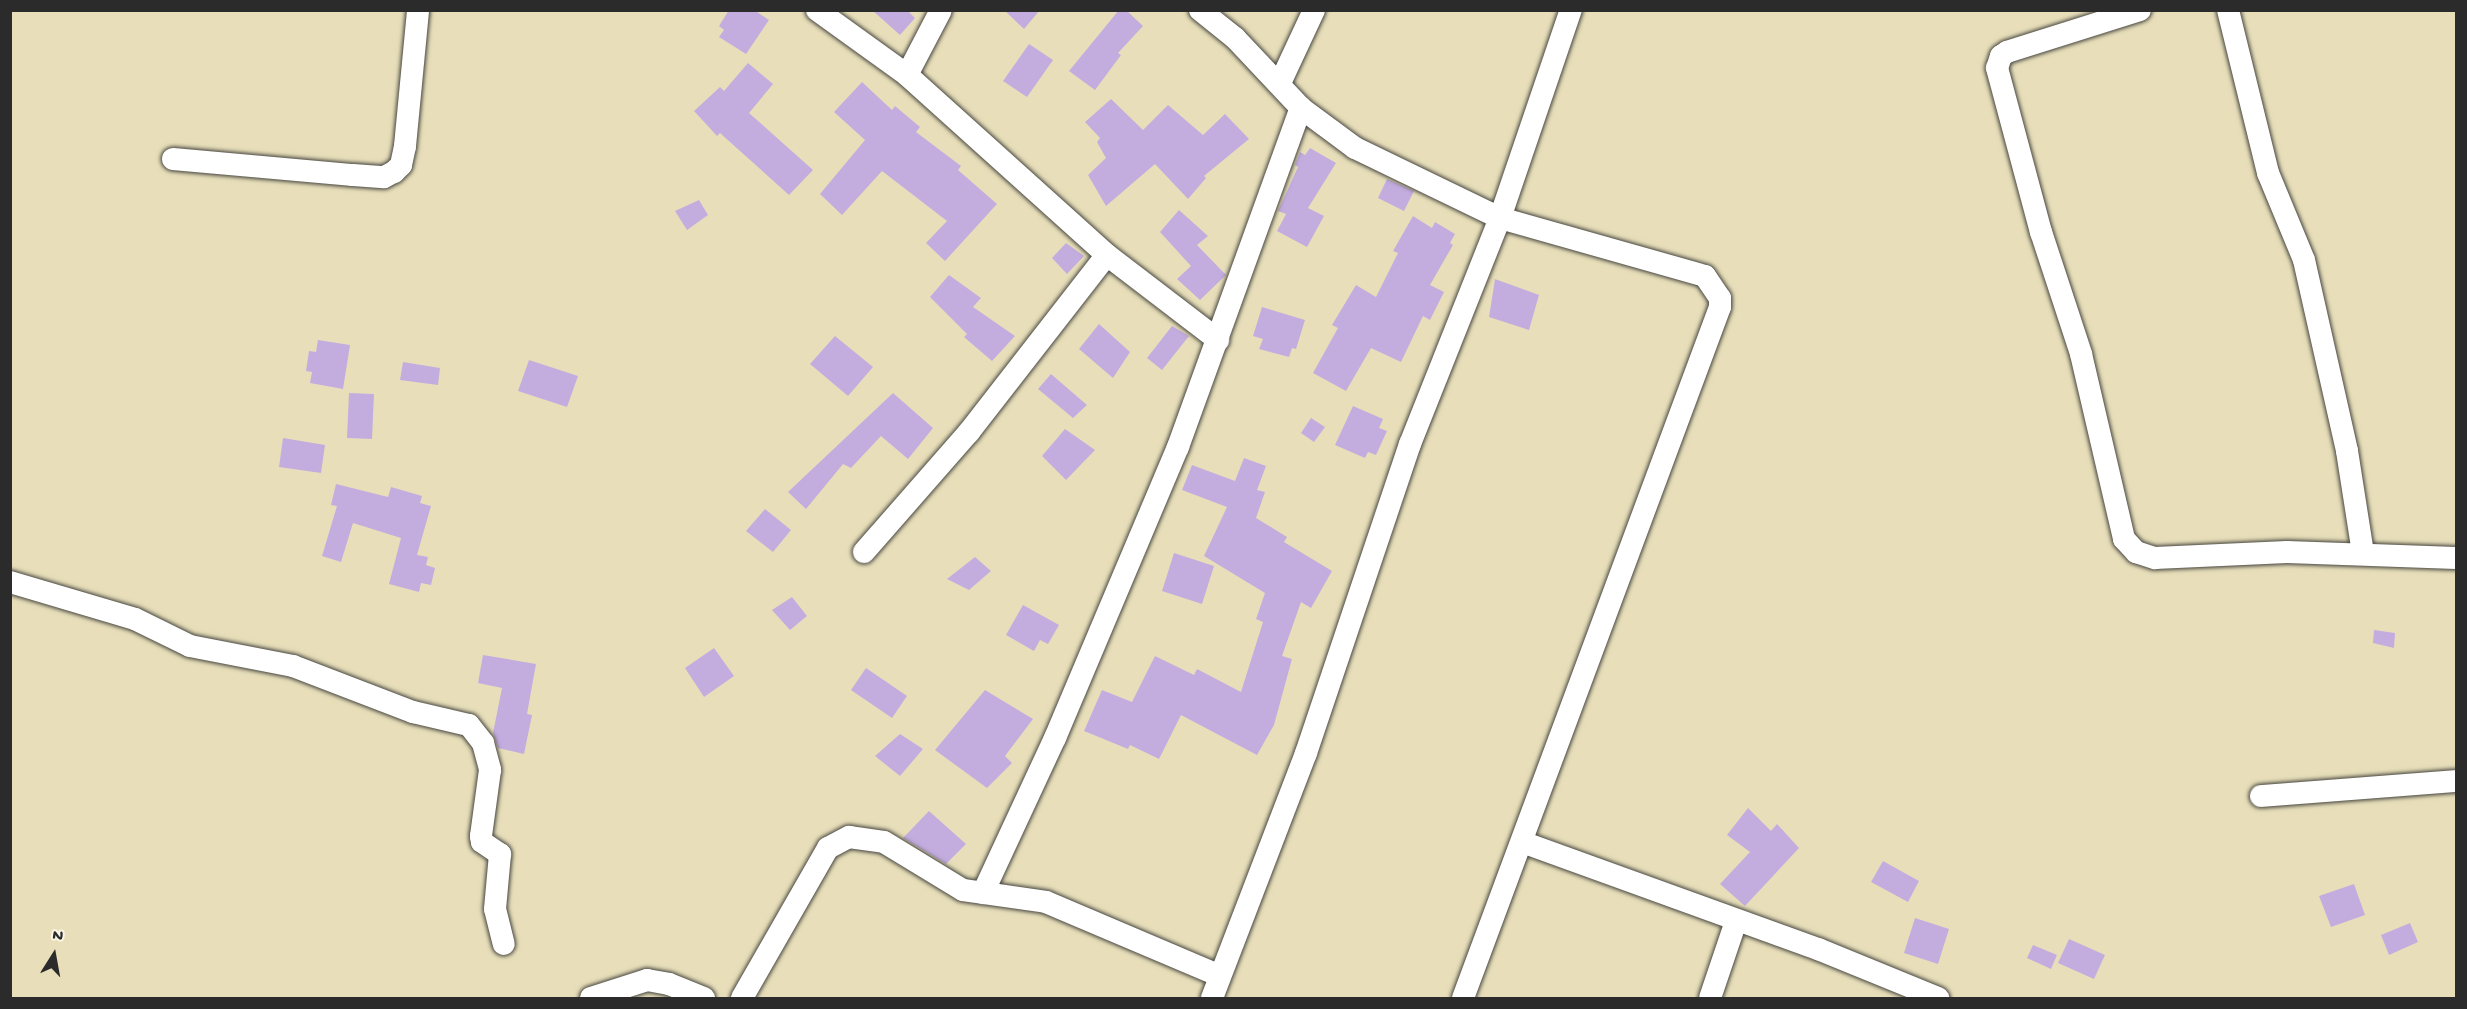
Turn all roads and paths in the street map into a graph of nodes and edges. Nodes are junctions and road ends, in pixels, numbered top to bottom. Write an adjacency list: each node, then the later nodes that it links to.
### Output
1 (418, 10): 13 (street)
2 (818, 10): 10 (street)
3 (941, 10): 10 (street)
4 (1200, 10): 11 (street)
5 (1314, 10): 11 (street)
6 (1571, 10): 14 (street)
7 (2140, 10): 9 (street)
8 (2228, 10): 18 (street)
9 (2086, 18): 18 (street)
10 (907, 75): 15 (street)
11 (1280, 83): 12 (street)
12 (1301, 108): 14 (street); 16 (street)
13 (173, 159)
14 (1500, 218): 23 (street); 27 (street)
15 (1107, 255): 16 (street); 17 (street)
16 (1218, 340): 24 (street)
17 (864, 552)
18 (2363, 553): 19 (street)
19 (2457, 558)
20 (10, 582): 26 (street)
21 (2457, 781): 22 (street)
22 (2261, 796)
23 (1522, 842): 25 (street); 32 (street)
24 (983, 893): 27 (street); 30 (street)
25 (1736, 921): 33 (street); 34 (street)
26 (504, 944)
27 (1221, 976): 31 (street)
28 (591, 999): 29 (street)
29 (704, 999)
30 (742, 999)
31 (1212, 999)
32 (1463, 999)
33 (1710, 999)
34 (1938, 999)

